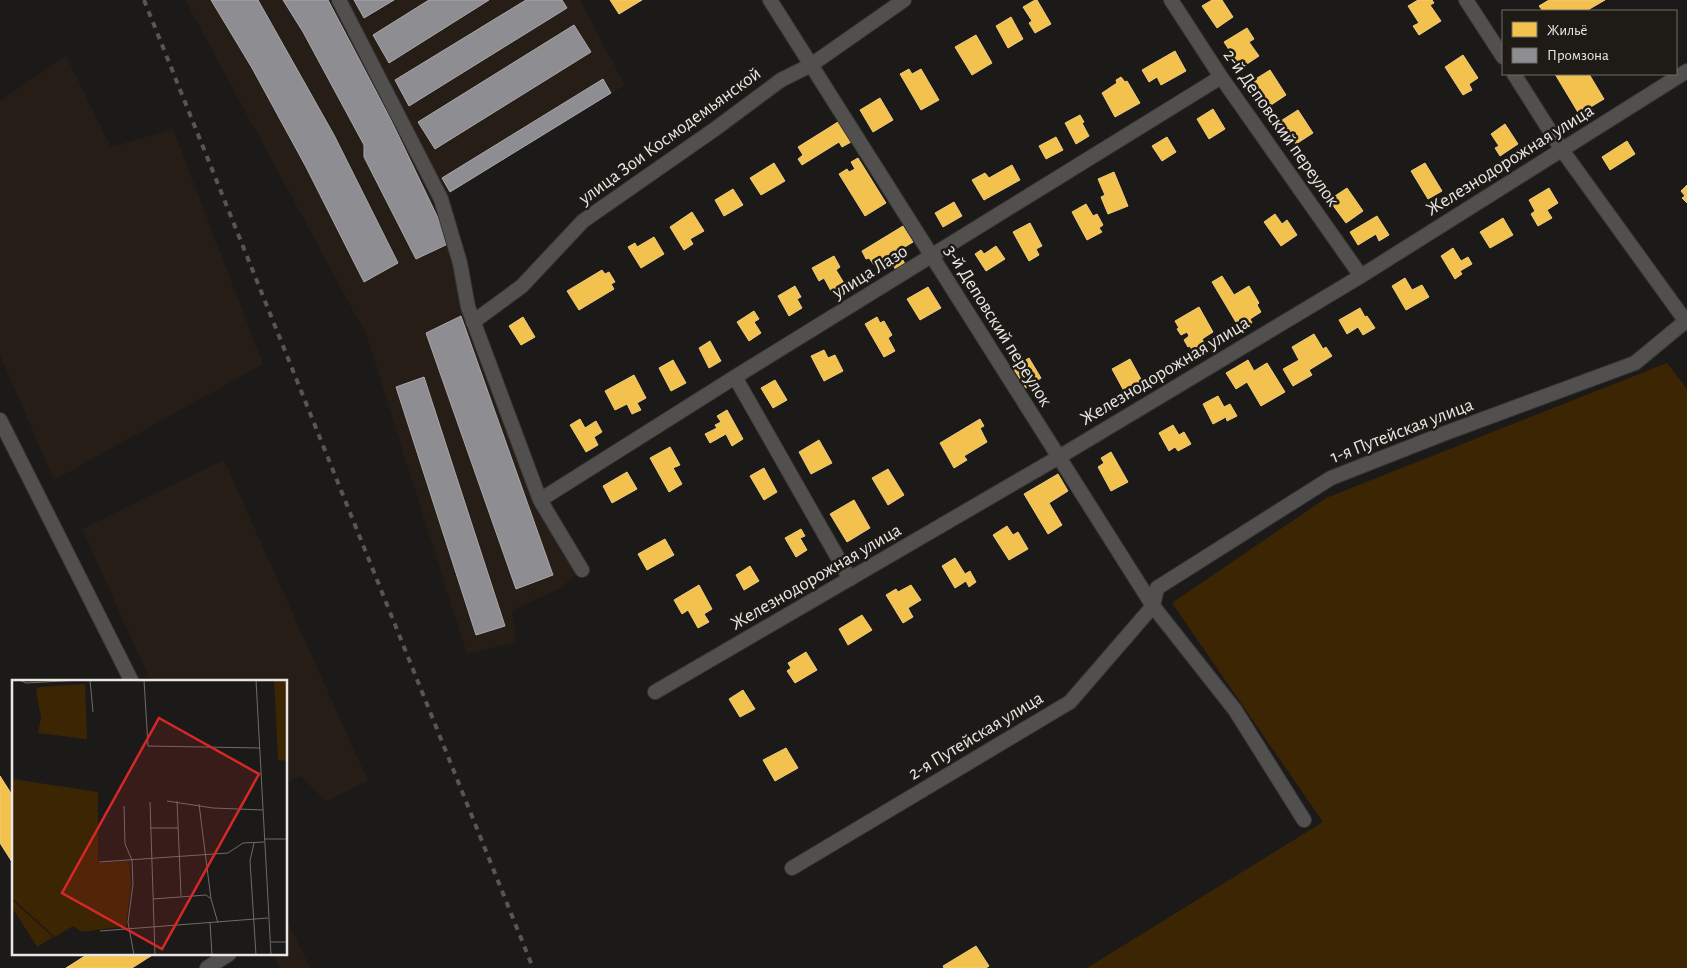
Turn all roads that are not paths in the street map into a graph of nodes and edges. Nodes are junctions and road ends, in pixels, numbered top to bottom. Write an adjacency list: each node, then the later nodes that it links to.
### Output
1 (339, 0): 15 (street)
2 (770, 0): 7 (street, 3-й Деповский переулок)
3 (904, 0): 7 (street, улица Зои Космодемьянской)
4 (1171, 0): 10 (street, 2-й Деповский переулок)
5 (1466, 0): 6 (street)
6 (1502, 55)
7 (811, 65): 12 (street, 3-й Деповский переулок); 15 (street, улица Зои Космодемьянской)
8 (1687, 71): 11 (street, Железнодорожная улица)
9 (1515, 75): 11 (street)
10 (1221, 77): 12 (street, улица Лазо); 13 (street, 2-й Деповский переулок)
11 (1562, 150): 13 (street, Железнодорожная улица); 14 (street)
12 (932, 256): 16 (street, улица Лазо); 18 (street, 3-й Деповский переулок)
13 (1361, 276): 18 (street, Железнодорожная улица)
14 (1687, 321): 22 (street, 1-я Путейская улица)
15 (473, 322): 19 (street)
16 (735, 377): 19 (street, улица Лазо); 21 (street)
17 (0, 420): 23 (street)
18 (1058, 457): 21 (street, Железнодорожная улица); 22 (street, 3-й Деповский переулок)
19 (540, 500): 20 (street)
20 (582, 570)
21 (850, 579): 24 (street, Железнодорожная улица)
22 (1153, 606): 25 (street, 3-й Деповский переулок); 26 (street, 2-я Путейская улица)
23 (131, 680)
24 (655, 692)
25 (1304, 820)
26 (792, 868)
27 (226, 956): 28 (street)
28 (207, 968)

